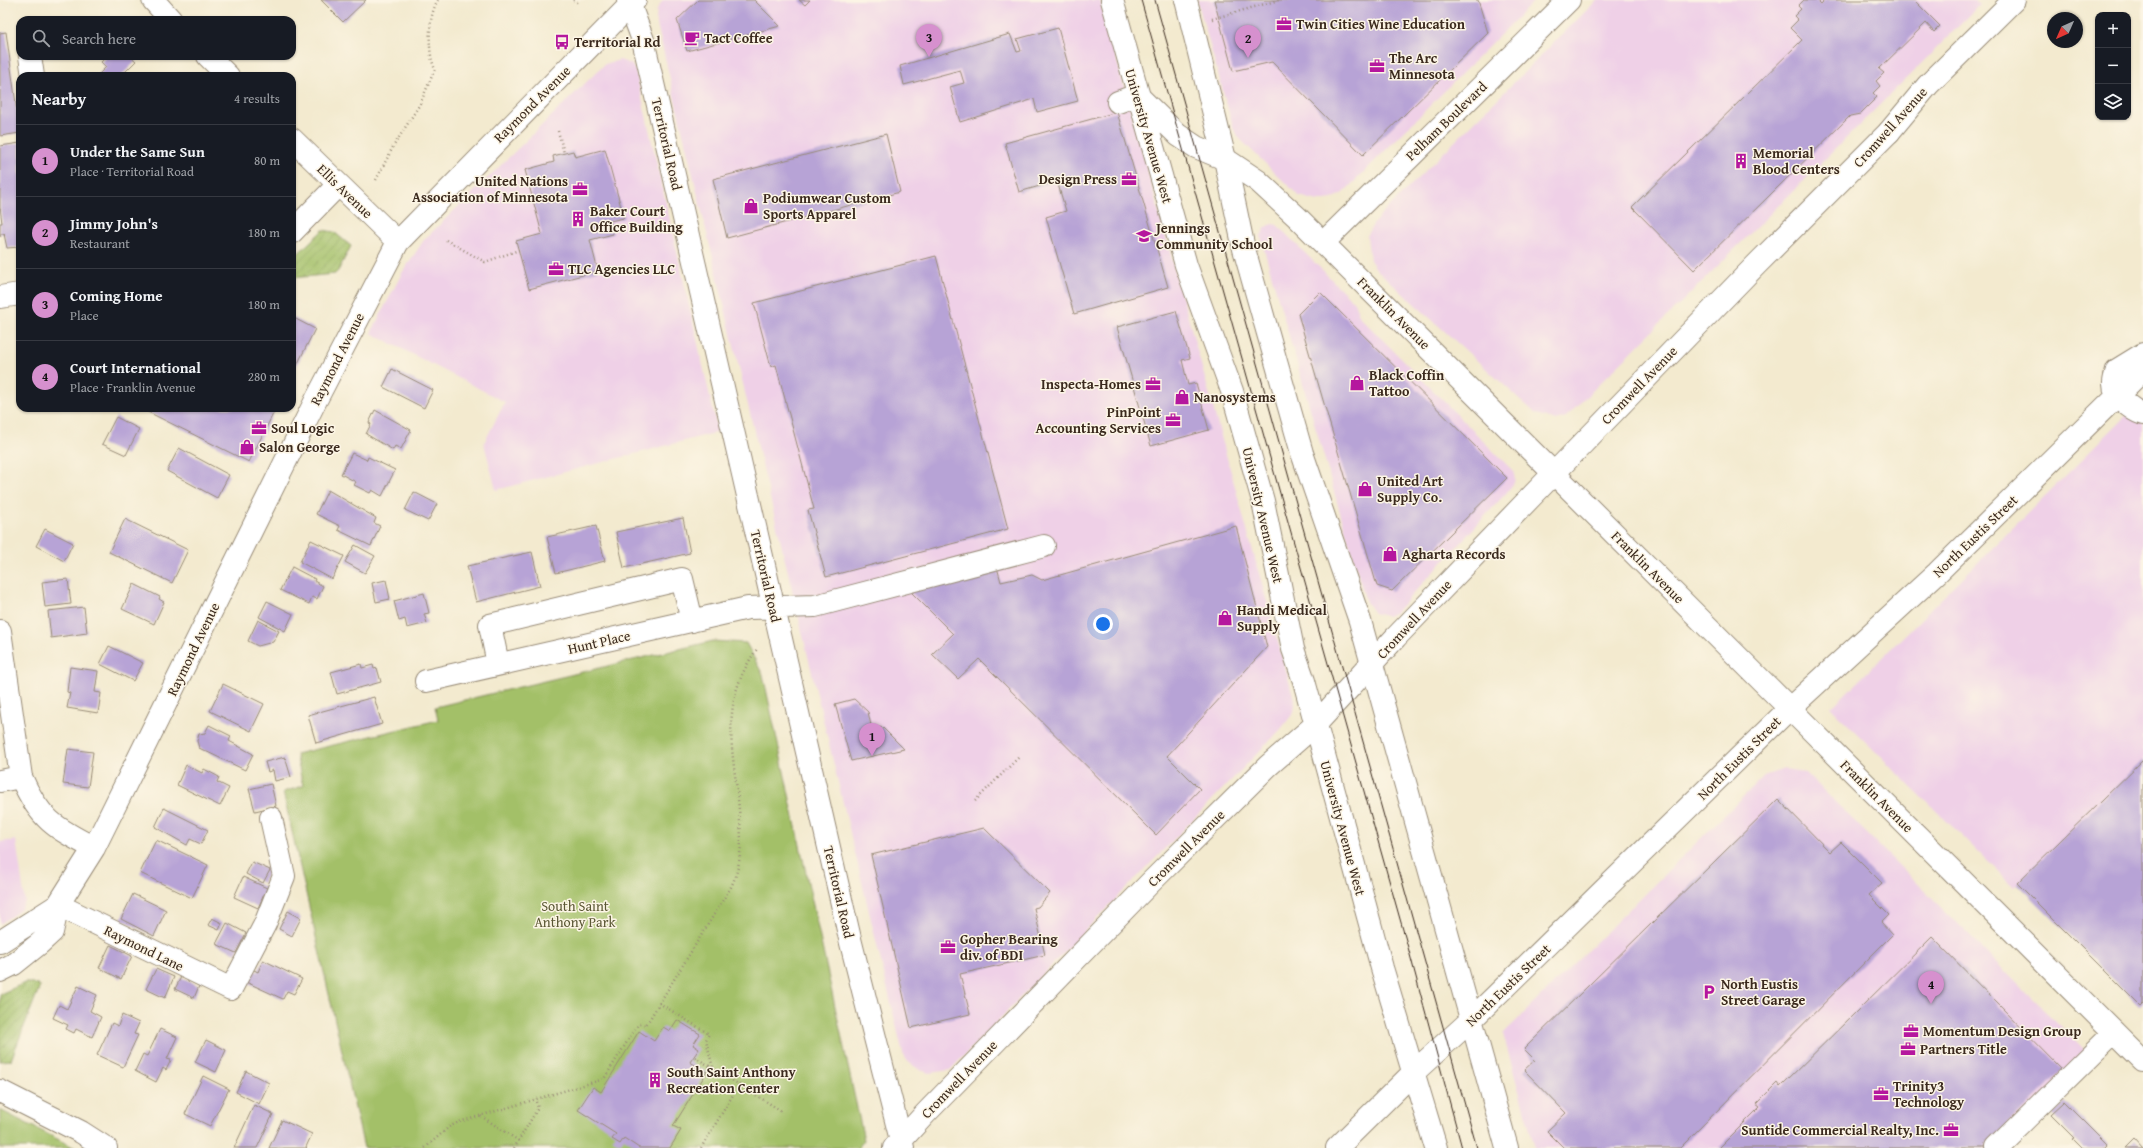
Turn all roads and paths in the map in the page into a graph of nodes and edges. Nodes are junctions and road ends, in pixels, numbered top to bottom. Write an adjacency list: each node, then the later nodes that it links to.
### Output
1 (153, 0): 11 (street)
2 (438, 0): 22 (path)
3 (573, 0): 10 (path)
4 (1112, 0): 17 (street, University Avenue West)
5 (1186, 0): 21 (street)
6 (1279, 0): 12 (path)
7 (1570, 0): 29 (street, Pelham Boulevard)
8 (2014, 0): 37 (street, Cromwell Avenue)
9 (631, 2): 28 (street, Raymond Avenue); 39 (street, Territorial Road)
10 (580, 3)
11 (167, 16)
12 (1212, 19)
13 (30, 60): 15 (street)
14 (212, 60): 16 (street)
15 (32, 72)
16 (224, 72)
17 (1128, 98): 21 (street, Franklin Avenue); 47 (street, University Avenue West)
18 (558, 131): 20 (path)
19 (296, 143): 23 (street, Ellis Avenue)
20 (564, 153)
21 (1225, 159): 29 (street, Franklin Avenue); 44 (street)
22 (376, 180)
23 (338, 185): 24 (street); 28 (street, Ellis Avenue)
24 (296, 228)
25 (5, 235): 26 (path)
26 (0, 236)
27 (446, 240): 30 (path)
28 (398, 242): 53 (street, Raymond Avenue)
29 (1323, 243): 37 (street, Franklin Avenue)
30 (519, 250)
31 (16, 295): 32 (street)
32 (0, 297)
33 (2143, 354): 35 (street)
34 (2143, 370): 35 (street, North Eustis Street)
35 (2118, 395): 36 (street); 46 (street, North Eustis Street)
36 (2143, 414)
37 (1554, 473): 44 (street, Cromwell Avenue); 46 (street, Franklin Avenue)
38 (1044, 546): 39 (street, Hunt Place)
39 (774, 608): 40 (street, Hunt Place); 70 (street, Territorial Road)
40 (692, 621): 43 (street, Hunt Place); 43 (street)
41 (0, 631): 49 (street)
42 (757, 649): 57 (path)
43 (498, 664): 45 (street, Hunt Place)
44 (1372, 665): 47 (street, Cromwell Avenue); 58 (street)
45 (426, 681)
46 (1789, 709): 58 (street, North Eustis Street); 59 (street, Franklin Avenue)
47 (1315, 725): 63 (street, University Avenue West); 70 (street, Cromwell Avenue)
48 (1020, 756): 51 (path)
49 (21, 777): 50 (street); 53 (street)
50 (0, 781)
51 (975, 801)
52 (271, 818): 54 (street, Raymond Lane)
53 (94, 848): 54 (street, Raymond Avenue)
54 (58, 905): 55 (street, Raymond Avenue); 56 (street, Raymond Avenue)
55 (0, 942)
56 (0, 971)
57 (659, 1003): 62 (path); 66 (path)
58 (1471, 1020): 63 (street, North Eustis Street); 77 (street)
59 (2114, 1032): 61 (street, Franklin Avenue); 78 (street)
60 (695, 1057): 62 (path)
61 (2143, 1061)
62 (714, 1068): 64 (path)
63 (1414, 1072): 75 (street, North Eustis Street); 76 (street, University Avenue West)
64 (739, 1085): 67 (path); 74 (path)
65 (0, 1091): 71 (street)
66 (535, 1099): 68 (path); 69 (path)
67 (783, 1112)
68 (481, 1115): 69 (path); 72 (path)
69 (519, 1141): 73 (path)
70 (899, 1145)
71 (106, 1148)
72 (424, 1148)
73 (514, 1148)
74 (701, 1148)
75 (1337, 1148)
76 (1436, 1148)
77 (1507, 1148)
78 (1996, 1148)

